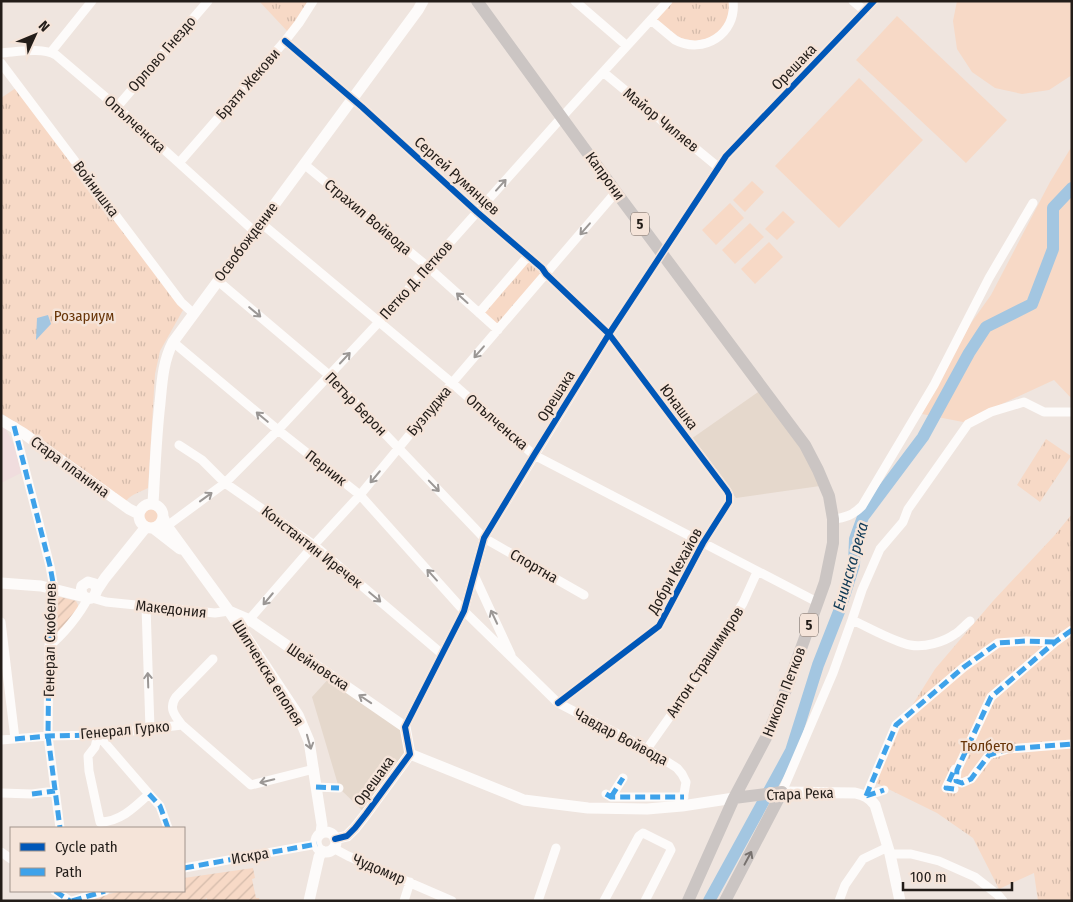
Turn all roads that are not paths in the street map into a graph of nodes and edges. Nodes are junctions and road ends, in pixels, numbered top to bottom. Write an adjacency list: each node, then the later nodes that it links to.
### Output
1 (92, 1): 16 (street)
2 (208, 1): 21 (street, Орлово Гнездо)
3 (313, 1): 14 (street, Братя Жекови)
4 (428, 1): 11 (main road, Освобождение)
5 (477, 1): 22 (main road, Капрони / 5)
6 (575, 1): 15 (street)
7 (668, 1): 13 (street, Петко Д. Петков)
8 (733, 1): 13 (street)
9 (853, 1): 12 (street)
10 (874, 1): 12 (street, Орешака)
11 (421, 6): 20 (main road, Освобождение)
12 (865, 11): 25 (street, Орешака)
13 (651, 20): 15 (street, Петко Д. Петков)
14 (285, 41): 20 (street, Сергей Румянцев); 23 (street, Братя Жекови)
15 (627, 46): 19 (street, Петко Д. Петков)
16 (51, 52): 17 (street); 21 (street, Опълченска)
17 (1, 53)
18 (1, 63): 35 (street, Войнишка)
19 (603, 72): 22 (street, Петко Д. Петков); 25 (street, Майор Чиляев)
20 (352, 99): 24 (main road, Освобождение); 28 (street, Сергей Румянцев)
21 (117, 107): 23 (street, Опълченска)
22 (562, 117): 26 (main road, Капрони / 5); 28 (street, Петко Д. Петков, one-way to 22)
23 (179, 163): 29 (street, Опълченска)
24 (304, 164): 29 (main road, Освобождение); 32 (street, Страхил Войвода)
25 (718, 167): 30 (street, Орешака)
26 (616, 192): 30 (main road, Капрони / 5); 33 (street, Бузлуджа, one-way to 33)
27 (1032, 203): 56 (street)
28 (477, 212): 31 (street, Сергей Румянцев); 32 (street, Петко Д. Петков)
29 (258, 227): 34 (main road, Освобождение); 37 (street, Опълченска)
30 (662, 253): 39 (street, Орешака); 48 (main road, Капрони / 5)
31 (528, 256): 33 (street, Сергей Румянцев); 36 (street)
32 (428, 267): 36 (street, Страхил Войвода, one-way to 32); 37 (street, Петко Д. Петков)
33 (546, 274): 38 (street, Бузлуджа); 39 (street, Сергей Румянцев)
34 (218, 281): 35 (main road, Освобождение); 41 (street, Петър Берон, one-way to 41)
35 (194, 313): 40 (main road, Освобождение)
36 (479, 313): 38 (street, Страхил Войвода)
37 (378, 322): 41 (street, Петко Д. Петков, one-way to 37); 42 (street, Опълченска)
38 (498, 330): 42 (street, Бузлуджа, one-way to 42)
39 (609, 334): 50 (street, Орешака); 53 (street, Юнашка)
40 (172, 342): 46 (street, Перник, one-way to 40); 54 (main road, Освобождение)
41 (329, 375): 46 (street, Петко Д. Петков); 49 (street, Петър Берон)
42 (452, 383): 49 (street, Бузлуджа); 50 (street, Опълченска)
43 (1072, 412): 74 (street)
44 (1, 420): 45 (main road, Стара планина)
45 (14, 426): 55 (main road, Стара планина); 66 (street, Генерал Скобелев)
46 (278, 430): 51 (street, Петко Д. Петков); 52 (street, Перник)
47 (178, 445): 51 (street, Константин Иречек)
48 (805, 445): 56 (main road, Никола Петков / 5)
49 (398, 448): 52 (street, Бузлуджа, one-way to 52); 59 (street, Петър Берон, one-way to 59)
50 (534, 455): 59 (street, Орешака); 60 (street, Опълченска)
51 (225, 483): 57 (street, Петко Д. Петков, one-way to 51); 61 (street, Константин Иречек)
52 (360, 495): 61 (street, Бузлуджа); 72 (street, Перник, one-way to 52)
53 (729, 495): 60 (street, Добри Кехайов)
54 (153, 504): 55 (main road); 57 (main road)
55 (139, 514): 58 (main road)
56 (833, 519): 69 (main road, Никола Петков / 5)
57 (165, 521): 58 (main road); 62 (main road, Шипченска епопея)
58 (150, 528): 62 (main road, Шипченска епопея); 67 (main road)
59 (484, 538): 64 (street, Орешака); 68 (street, Спортна)
60 (703, 543): 63 (street, Опълченска); 84 (street, Добри Кехайов)
61 (314, 545): 73 (street, Бузлуджа, one-way to 73); 81 (street, Константин Иречек, one-way to 81)
62 (188, 555): 71 (main road, Шипченска епопея)
63 (757, 572): 69 (street, Опълченска); 93 (street, Антон Страшимиров)
64 (474, 575): 72 (street, Орешака); 83 (street, Чавдар Войвода, one-way to 64)
65 (1, 583): 66 (main road, Македония)
66 (56, 589): 67 (main road, Македония); 80 (street, Генерал Скобелев)
67 (91, 591): 70 (street, Македония); 80 (street)
68 (584, 595)
69 (817, 602): 107 (main road, Никола Петков / 5)
70 (146, 606): 71 (street, Македония); 87 (street, one-way to 70)
71 (229, 611): 73 (main road, Шейновска); 77 (main road, Шипченска епопея)
72 (464, 612): 81 (street, Орешака); 83 (street, Чавдар Войвода)
73 (250, 620): 77 (street, Бузлуджа); 86 (main road, Шейновска, one-way to 73)
74 (852, 620): 75 (street); 103 (street)
75 (970, 621)
76 (1, 622): 90 (street)
77 (241, 629): 96 (main road, Шипченска епопея, one-way to 96)
78 (1072, 630): 79 (street)
79 (1055, 642): 94 (street); 106 (street)
80 (49, 646): 89 (street, Генерал Скобелев)
81 (442, 654): 86 (street, Орешака)
82 (213, 659): 85 (street)
83 (513, 660): 84 (street, Чавдар Войвода)
84 (558, 703): 93 (street, Чавдар Войвода)
85 (182, 725): 87 (street, Генерал Гурко); 96 (street, Генерал Гурко, one-way to 85)
86 (406, 727): 95 (main road, Орешака)
87 (150, 729): 88 (street, Генерал Гурко)
88 (98, 734): 89 (street, Генерал Гурко); 104 (street); 104 (street)
89 (48, 736): 90 (street, Генерал Гурко); 101 (street, Генерал Скобелев)
90 (15, 739): 91 (street, Генерал Гурко)
91 (1, 740)
92 (1072, 744): 94 (street)
93 (647, 749): 108 (street, Чавдар Войвода)
94 (966, 750): 100 (street)
95 (410, 754): 108 (main road); 111 (main road, Орешака)
96 (314, 769): 98 (main road, Шипченска епопея)
97 (623, 778): 108 (street)
98 (316, 787): 99 (street); 111 (main road, Шипченска епопея)
99 (339, 788)
100 (954, 789)
101 (55, 791): 102 (street); 109 (street, Генерал Скобелев)
102 (1, 793)
103 (778, 793): 106 (main road, Стара Река); 107 (main road, Стара Река); 126 (main road, one-way to 103)
104 (149, 794): 110 (street)
105 (884, 794): 106 (street)
106 (866, 796): 113 (main road)
107 (734, 798): 108 (main road); 125 (main road, Никола Петков / 5)
108 (683, 802)
109 (60, 827)
110 (168, 827)
111 (326, 843): 114 (street, Искра); 115 (street, Чудомир); 119 (main road, Шипченска епопея)
112 (556, 848): 122 (street)
113 (889, 851): 127 (street); 128 (main road); 129 (street)
114 (185, 868)
115 (410, 882): 120 (street); 121 (street, Чудомир)
116 (57, 892): 118 (street)
117 (102, 892): 118 (street)
118 (71, 901)
119 (309, 901)
120 (404, 901)
121 (452, 901)
122 (538, 901)
123 (604, 901): 124 (street)
124 (645, 901)
125 (688, 901)
126 (725, 901)
127 (838, 901)
128 (900, 901)
129 (1003, 901)

